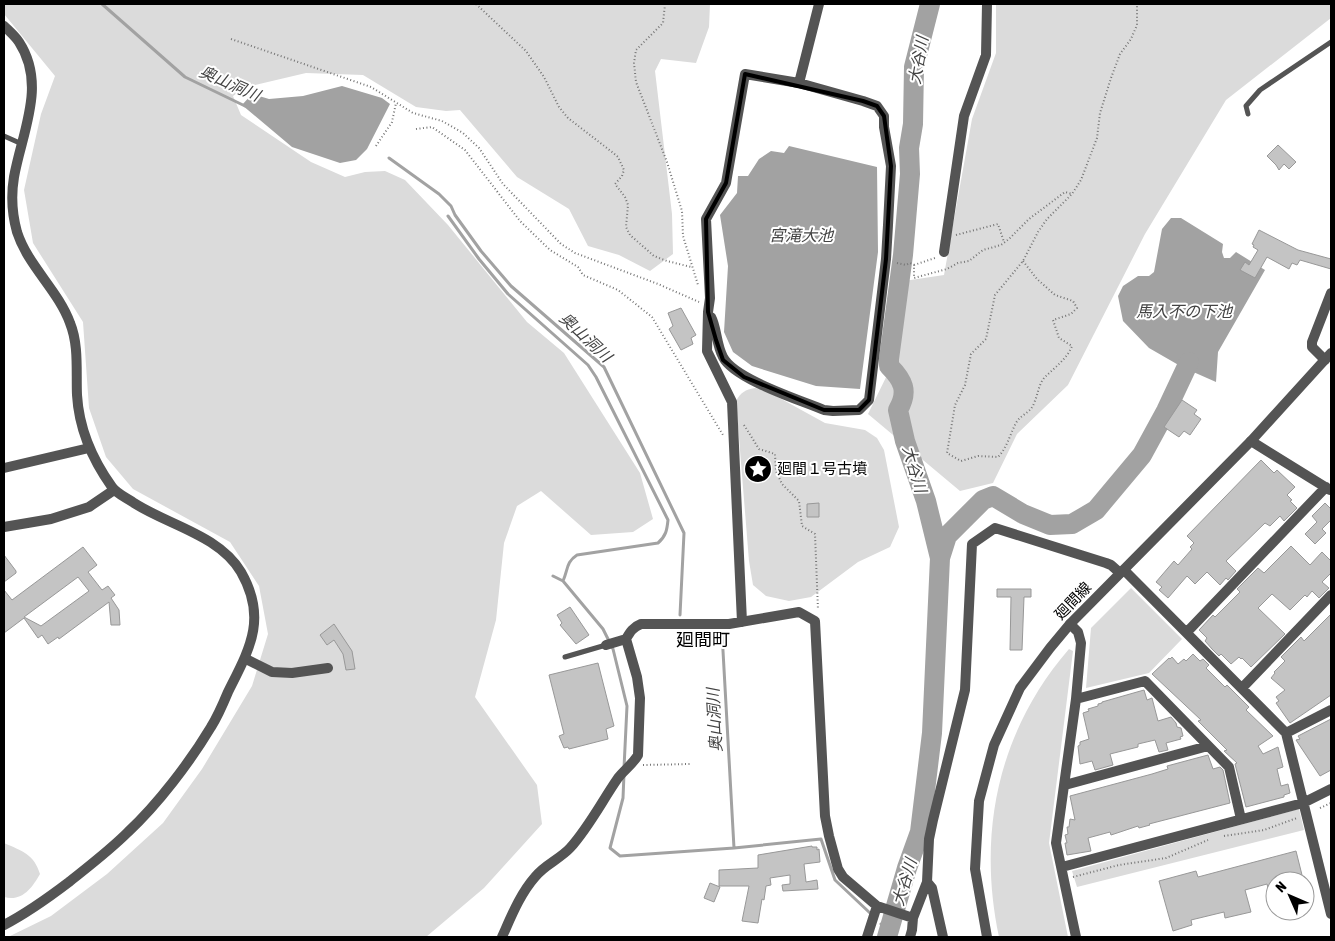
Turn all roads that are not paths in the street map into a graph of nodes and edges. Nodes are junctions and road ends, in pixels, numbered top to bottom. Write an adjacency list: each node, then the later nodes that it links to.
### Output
1 (819, 4): 5 (street)
2 (987, 4): 9 (street)
3 (4, 26): 8 (street)
4 (1331, 42): 6 (lane)
5 (799, 83): 11 (street); 11 (street)
6 (1248, 114)
7 (4, 136): 8 (lane)
8 (22, 144): 14 (street)
9 (944, 252)
10 (1331, 294): 12 (street)
11 (709, 306): 21 (street)
12 (1328, 356): 13 (street, 廻間線)
13 (1251, 441): 16 (street); 19 (street, 廻間線)
14 (89, 448): 15 (street); 17 (street)
15 (4, 468)
16 (1328, 489): 23 (street)
17 (114, 490): 18 (street); 27 (street)
18 (4, 527)
19 (1122, 572): 22 (street, 廻間線); 23 (street); 39 (street)
20 (1331, 595): 29 (street)
21 (742, 622): 24 (street); 40 (street)
22 (1070, 624): 30 (street); 48 (street, 廻間線)
23 (1187, 632): 29 (street)
24 (626, 639): 25 (street); 44 (street)
25 (611, 644): 26 (lane)
26 (565, 658)
27 (246, 659): 28 (street); 43 (street)
28 (328, 668)
29 (1242, 688): 32 (street)
30 (1076, 699): 33 (street); 34 (street)
31 (1331, 710): 32 (street)
32 (1286, 733): 36 (street)
33 (1208, 746): 34 (street); 37 (street)
34 (1065, 785): 38 (street)
35 (1331, 789): 36 (street)
36 (1305, 808): 37 (street); 41 (street)
37 (1241, 819): 38 (street)
38 (1062, 867): 49 (street)
39 (927, 882): 42 (street); 47 (street)
40 (877, 906): 42 (street); 45 (street)
41 (1331, 914)
42 (908, 916): 46 (street)
43 (4, 925)
44 (502, 937)
45 (867, 937)
46 (910, 937)
47 (943, 937)
48 (987, 937)
49 (1076, 937)

